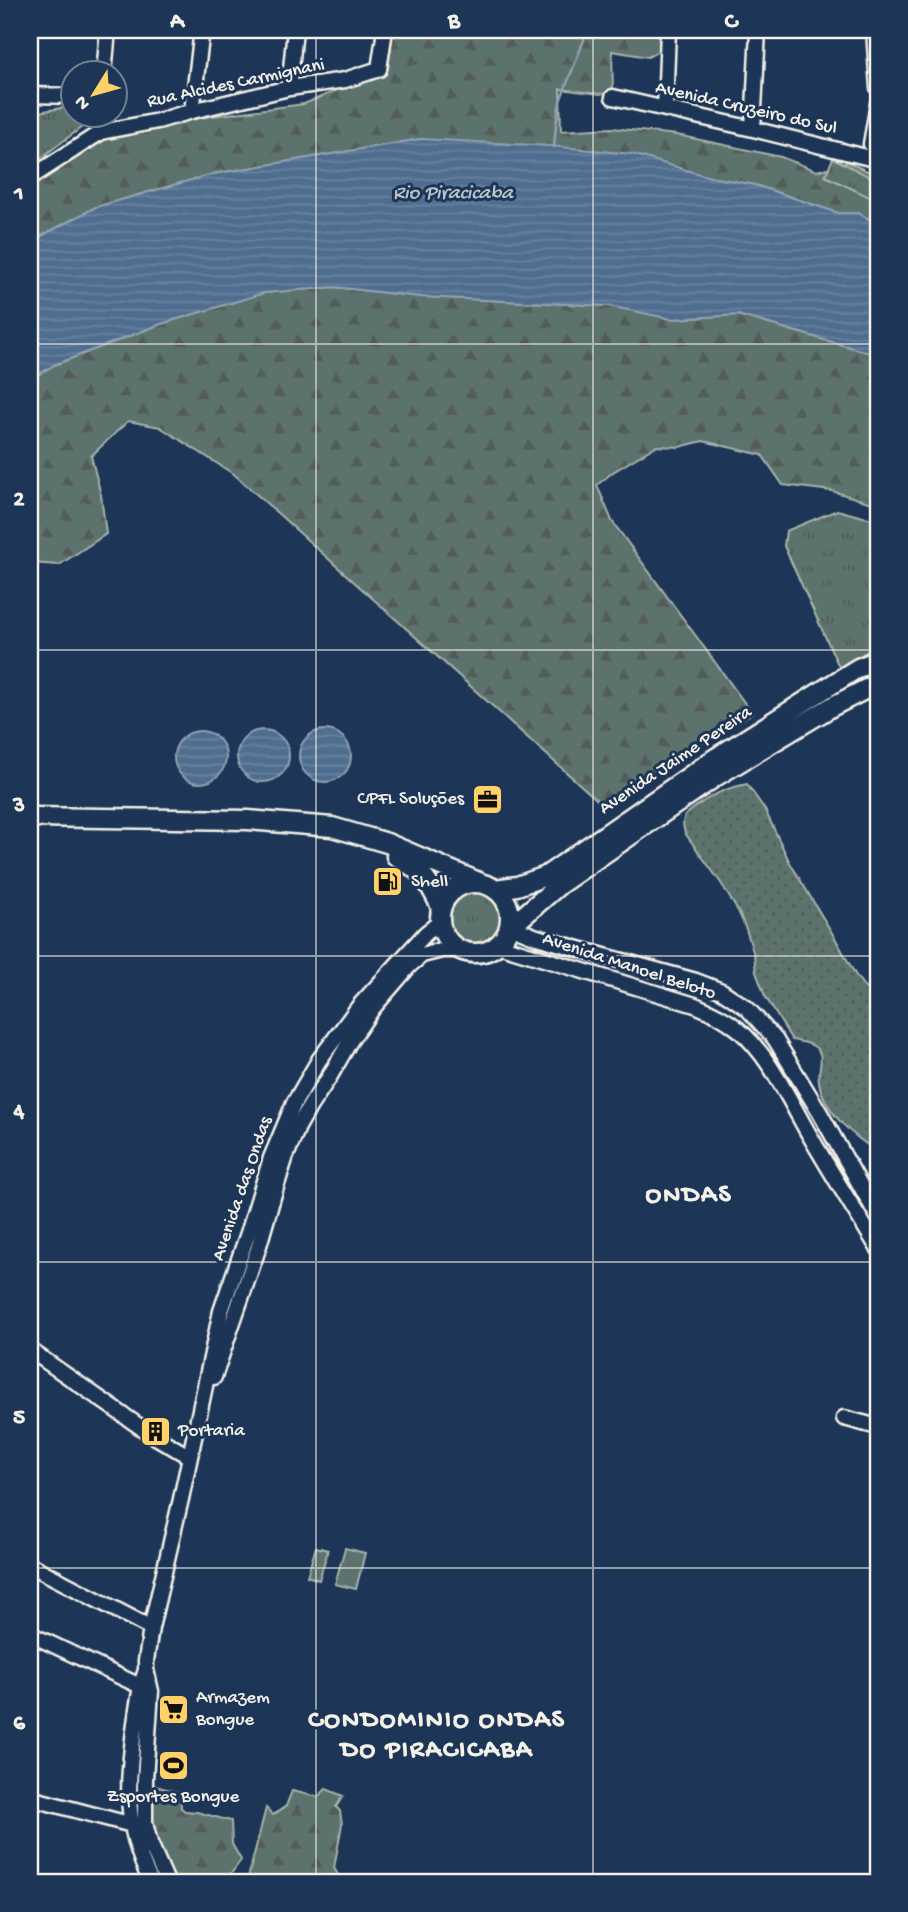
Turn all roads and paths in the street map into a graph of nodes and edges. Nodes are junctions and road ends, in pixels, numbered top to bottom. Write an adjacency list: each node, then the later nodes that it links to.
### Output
1 (108, 30): 8 (street)
2 (202, 30): 16 (street)
3 (295, 30): 9 (street)
4 (385, 30): 9 (street, Rua Alcides Carmignani)
5 (668, 30): 15 (street)
6 (758, 30): 17 (street)
7 (874, 30): 10 (street)
8 (105, 60)
9 (289, 88): 16 (street, Rua Alcides Carmignani)
10 (878, 88)
11 (30, 95): 12 (street)
12 (60, 96)
13 (613, 97): 15 (street, Avenida Cruzeiro do Sul)
14 (878, 104): 19 (street)
15 (665, 109): 17 (street, Avenida Cruzeiro do Sul)
16 (192, 111): 18 (street, Rua Alcides Carmignani)
17 (753, 129): 19 (street, Avenida Cruzeiro do Sul)
18 (101, 132): 20 (street, Rua Alcides Carmignani)
19 (876, 156)
20 (30, 178)
21 (878, 660): 25 (main road, Avenida Jaime Pereira)
22 (878, 683): 27 (main road, Avenida Jaime Pereira)
23 (30, 817): 25 (main road)
24 (30, 828): 26 (main road)
25 (488, 886): 26 (main road); 27 (main road)
26 (440, 915): 29 (main road); 30 (street, Avenida das Ondas)
27 (510, 924): 28 (main road); 32 (street, Avenida Manoel Beloto)
28 (498, 945): 29 (main road); 34 (street, Avenida Manoel Beloto)
29 (460, 950): 31 (street, Avenida das Ondas)
30 (327, 1050): 31 (street); 33 (street, Avenida das Ondas)
31 (304, 1116): 35 (street, Avenida das Ondas)
32 (878, 1217)
33 (243, 1247): 35 (street); 36 (street, Avenida das Ondas)
34 (878, 1248)
35 (241, 1300): 38 (street, Avenida das Ondas)
36 (221, 1311): 38 (street); 39 (street, Avenida das Ondas)
37 (30, 1350): 42 (street)
38 (217, 1371): 39 (street, Avenida das Ondas)
39 (203, 1393): 42 (street, Avenida das Ondas)
40 (844, 1418): 41 (street)
41 (878, 1427)
42 (190, 1457): 44 (street, Avenida das Ondas)
43 (30, 1565): 44 (street)
44 (151, 1628): 46 (street, Avenida das Ondas)
45 (30, 1634): 47 (street)
46 (146, 1671): 47 (street, Avenida das Ondas); 48 (street, Avenida das Ondas)
47 (140, 1686): 48 (street, Avenida das Ondas)
48 (142, 1722): 49 (street, Avenida das Ondas)
49 (140, 1739): 51 (street, Avenida das Ondas); 52 (street, Avenida das Ondas)
50 (30, 1798): 51 (street)
51 (131, 1824): 52 (street); 53 (street, Avenida das Ondas)
52 (147, 1831): 54 (street, Avenida das Ondas)
53 (151, 1882)
54 (167, 1882)

